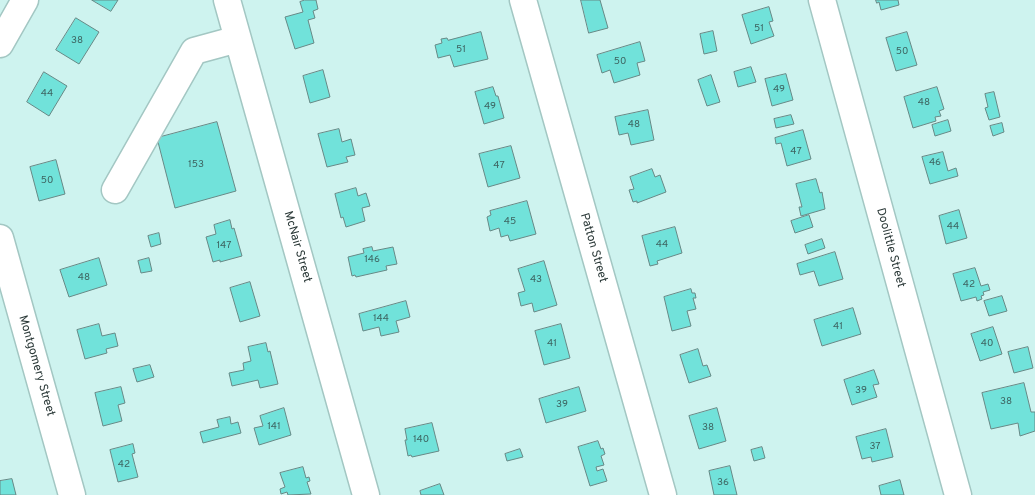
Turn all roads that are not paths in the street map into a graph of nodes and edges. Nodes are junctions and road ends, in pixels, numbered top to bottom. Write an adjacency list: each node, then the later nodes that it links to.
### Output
1 (25, 0): 6 (street)
2 (228, 0): 5 (street, McNair Street)
3 (523, 0): 11 (street, Patton Street)
4 (822, 0): 12 (street, Doolittle Street)
5 (238, 39): 7 (street); 10 (street, McNair Street)
6 (0, 44)
7 (115, 190)
8 (0, 238): 9 (street, Montgomery Street)
9 (72, 495)
10 (366, 495)
11 (663, 495)
12 (958, 495)

